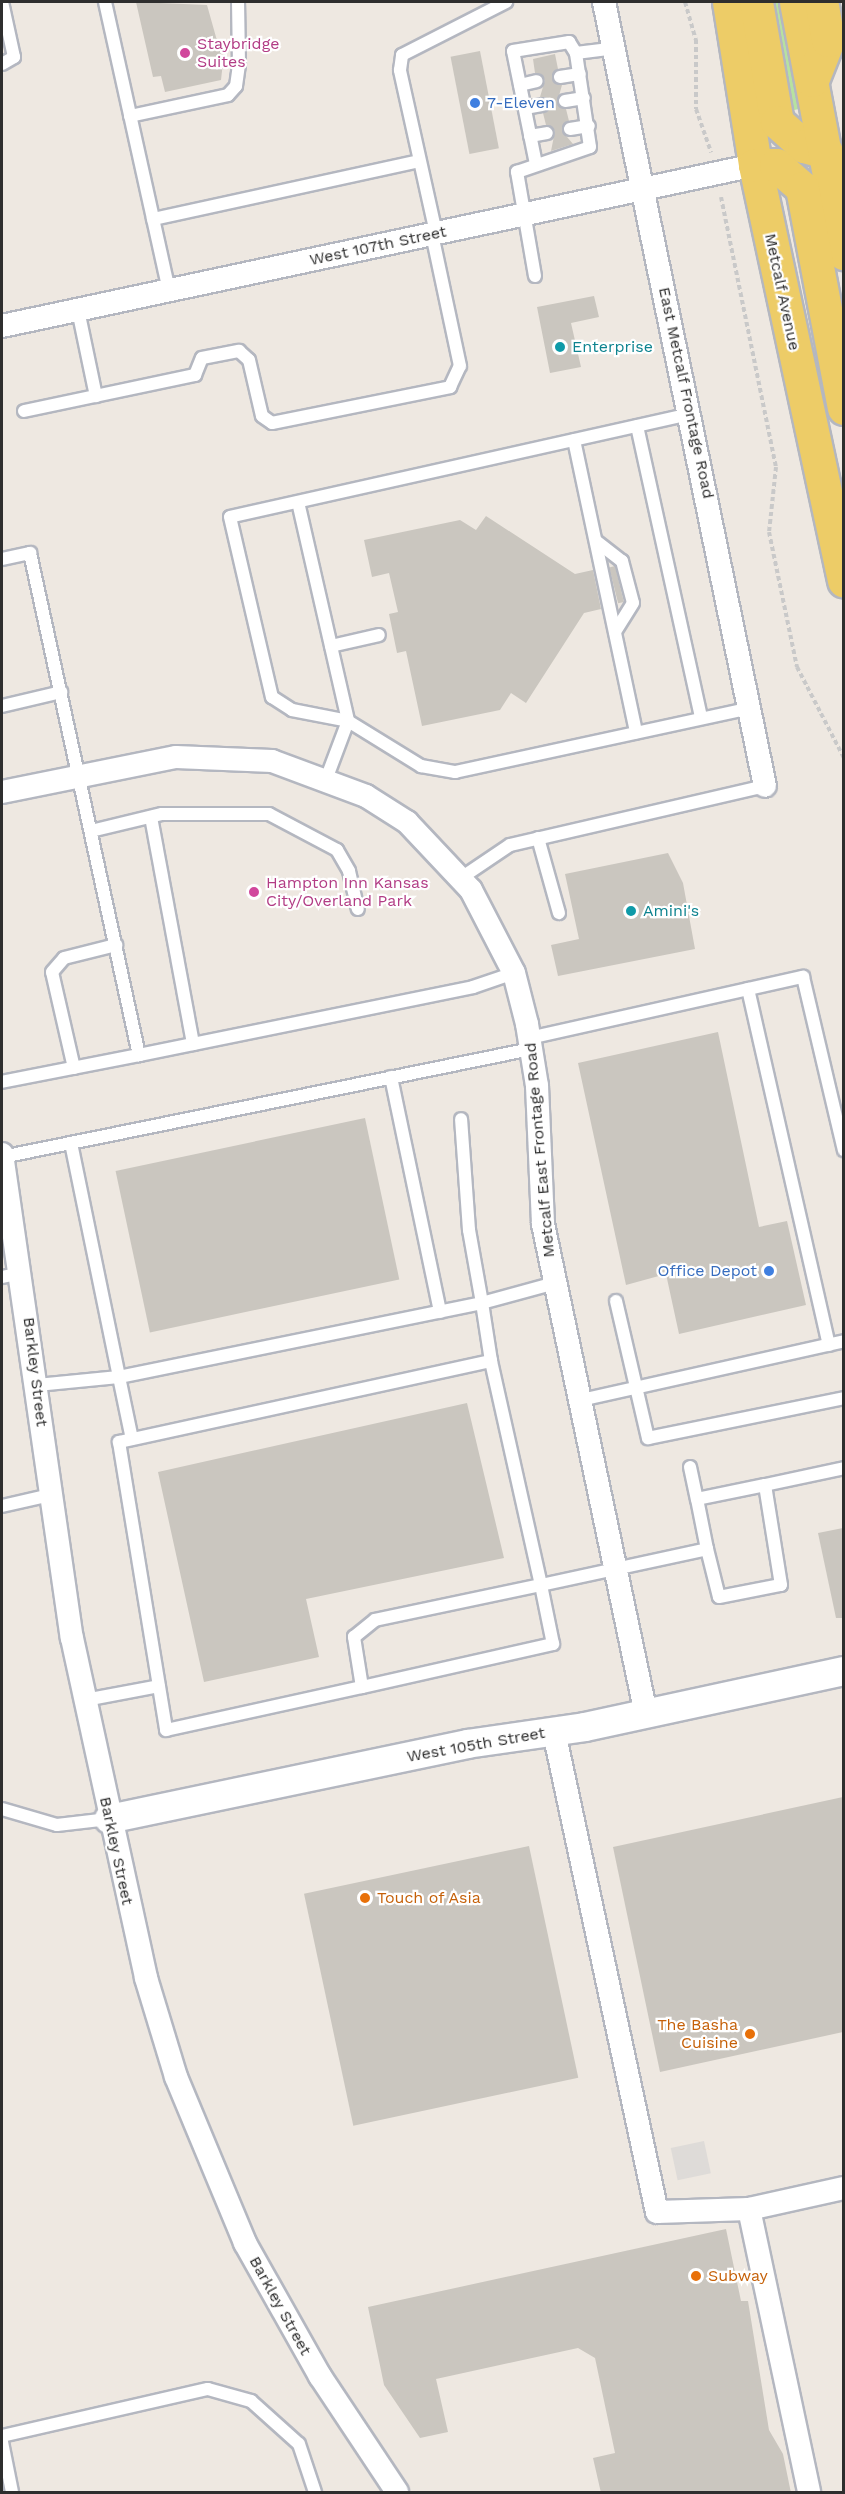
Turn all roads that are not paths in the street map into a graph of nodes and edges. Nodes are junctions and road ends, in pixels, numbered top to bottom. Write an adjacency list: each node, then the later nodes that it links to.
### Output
1 (2, 2): 12 (lane)
2 (105, 2): 22 (lane)
3 (237, 2): 22 (lane)
4 (506, 2): 28 (lane)
5 (604, 2): 10 (street, East Metcalf Frontage Road)
6 (729, 2): 30 (main road, Metcalf Avenue)
7 (756, 2): 27 (main road)
8 (796, 2): 15 (main road)
9 (821, 2): 15 (main road)
10 (614, 48): 11 (lane); 31 (street, East Metcalf Frontage Road)
11 (576, 53): 13 (lane); 17 (lane)
12 (2, 64)
13 (580, 74): 14 (lane); 18 (lane)
14 (560, 77)
15 (812, 80): 27 (main road)
16 (537, 81): 17 (lane)
17 (520, 85): 21 (lane)
18 (584, 98): 19 (lane); 23 (lane)
19 (565, 101)
20 (542, 105): 21 (lane)
21 (525, 108): 26 (lane)
22 (130, 116): 33 (lane)
23 (589, 126): 24 (lane); 29 (lane)
24 (570, 129)
25 (548, 133): 26 (lane)
26 (530, 136): 29 (lane)
27 (835, 150): 35 (main road)
28 (419, 161): 33 (lane); 34 (lane)
29 (536, 165): 32 (lane)
30 (755, 165): 31 (street, West 107th Street); 41 (main road); 49 (main road, Metcalf Avenue)
31 (643, 189): 32 (street, West 107th Street); 43 (street, East Metcalf Frontage Road)
32 (522, 215): 34 (street, West 107th Street); 36 (lane)
33 (153, 219): 37 (lane)
34 (434, 234): 37 (street, West 107th Street); 40 (lane)
35 (843, 253)
36 (536, 276)
37 (169, 290): 38 (street, West 107th Street)
38 (78, 310): 39 (street, West 107th Street); 40 (lane)
39 (2, 326)
40 (96, 396): 42 (lane)
41 (843, 408)
42 (24, 411)
43 (690, 414): 44 (lane); 55 (street, East Metcalf Frontage Road)
44 (637, 426): 45 (lane); 56 (lane)
45 (574, 440): 46 (lane); 47 (lane)
46 (297, 502): 52 (lane); 57 (lane)
47 (596, 541): 50 (lane); 50 (lane)
48 (2, 559): 53 (lane)
49 (843, 581)
50 (615, 632): 58 (lane)
51 (380, 635): 52 (lane)
52 (331, 646): 57 (lane)
53 (61, 692): 54 (lane); 59 (lane)
54 (2, 706)
55 (752, 708): 56 (lane); 61 (street, East Metcalf Frontage Road)
56 (701, 718): 58 (lane)
57 (348, 721): 58 (lane); 60 (lane)
58 (636, 732)
59 (80, 775): 60 (street, Metcalf East Frontage Road); 62 (street, Metcalf East Frontage Road); 64 (lane)
60 (327, 777): 66 (street, Metcalf East Frontage Road)
61 (765, 786): 65 (lane)
62 (2, 792)
63 (151, 817): 64 (lane); 67 (lane); 73 (lane)
64 (92, 831): 69 (lane)
65 (538, 838): 66 (lane); 68 (lane)
66 (461, 878): 70 (street, Metcalf East Frontage Road)
67 (358, 909)
68 (559, 913)
69 (116, 945): 74 (lane); 75 (lane)
70 (514, 973): 72 (street, Metcalf East Frontage Road); 73 (lane)
71 (748, 989): 72 (lane); 80 (lane); 88 (lane)
72 (530, 1043): 76 (lane); 83 (street, Metcalf East Frontage Road)
73 (192, 1044): 74 (lane)
74 (139, 1056): 75 (lane)
75 (74, 1068): 77 (lane)
76 (391, 1077): 79 (lane); 86 (lane)
77 (2, 1082)
78 (461, 1119): 85 (lane)
79 (71, 1143): 81 (lane); 90 (lane)
80 (843, 1150)
81 (2, 1156): 82 (street, Barkley Street)
82 (11, 1275): 91 (street, Barkley Street)
83 (555, 1283): 85 (lane); 94 (street, Metcalf East Frontage Road)
84 (616, 1301): 92 (lane)
85 (482, 1303): 86 (lane); 89 (lane)
86 (440, 1312): 90 (lane)
87 (843, 1341): 88 (lane)
88 (829, 1345): 92 (lane)
89 (491, 1361): 95 (lane); 104 (lane)
90 (120, 1377): 91 (lane); 95 (lane)
91 (37, 1385): 99 (street, Barkley Street)
92 (636, 1388): 93 (lane); 94 (lane)
93 (843, 1398)
94 (581, 1400): 103 (street, Metcalf East Frontage Road)
95 (132, 1439): 106 (lane)
96 (690, 1467): 100 (lane)
97 (843, 1468): 98 (lane)
98 (765, 1485): 100 (lane); 102 (lane)
99 (50, 1495): 101 (lane); 108 (street, Barkley Street)
100 (697, 1499): 102 (lane)
101 (2, 1506)
102 (707, 1549): 103 (lane)
103 (616, 1570): 104 (lane); 109 (street, Metcalf East Frontage Road)
104 (541, 1585): 107 (lane); 107 (lane)
105 (843, 1671): 109 (street, West 105th Street)
106 (159, 1686): 107 (lane); 108 (lane)
107 (362, 1687)
108 (85, 1700): 112 (street, Barkley Street)
109 (646, 1714): 110 (street, West 105th Street)
110 (554, 1732): 112 (street, West 105th Street); 114 (street)
111 (2, 1809): 112 (lane)
112 (109, 1819): 119 (street, Barkley Street)
113 (843, 2188): 114 (street)
114 (749, 2209): 120 (street)
115 (2, 2436): 118 (lane)
116 (2, 2442): 117 (lane)
117 (12, 2493)
118 (315, 2493)
119 (397, 2493)
120 (809, 2493)

